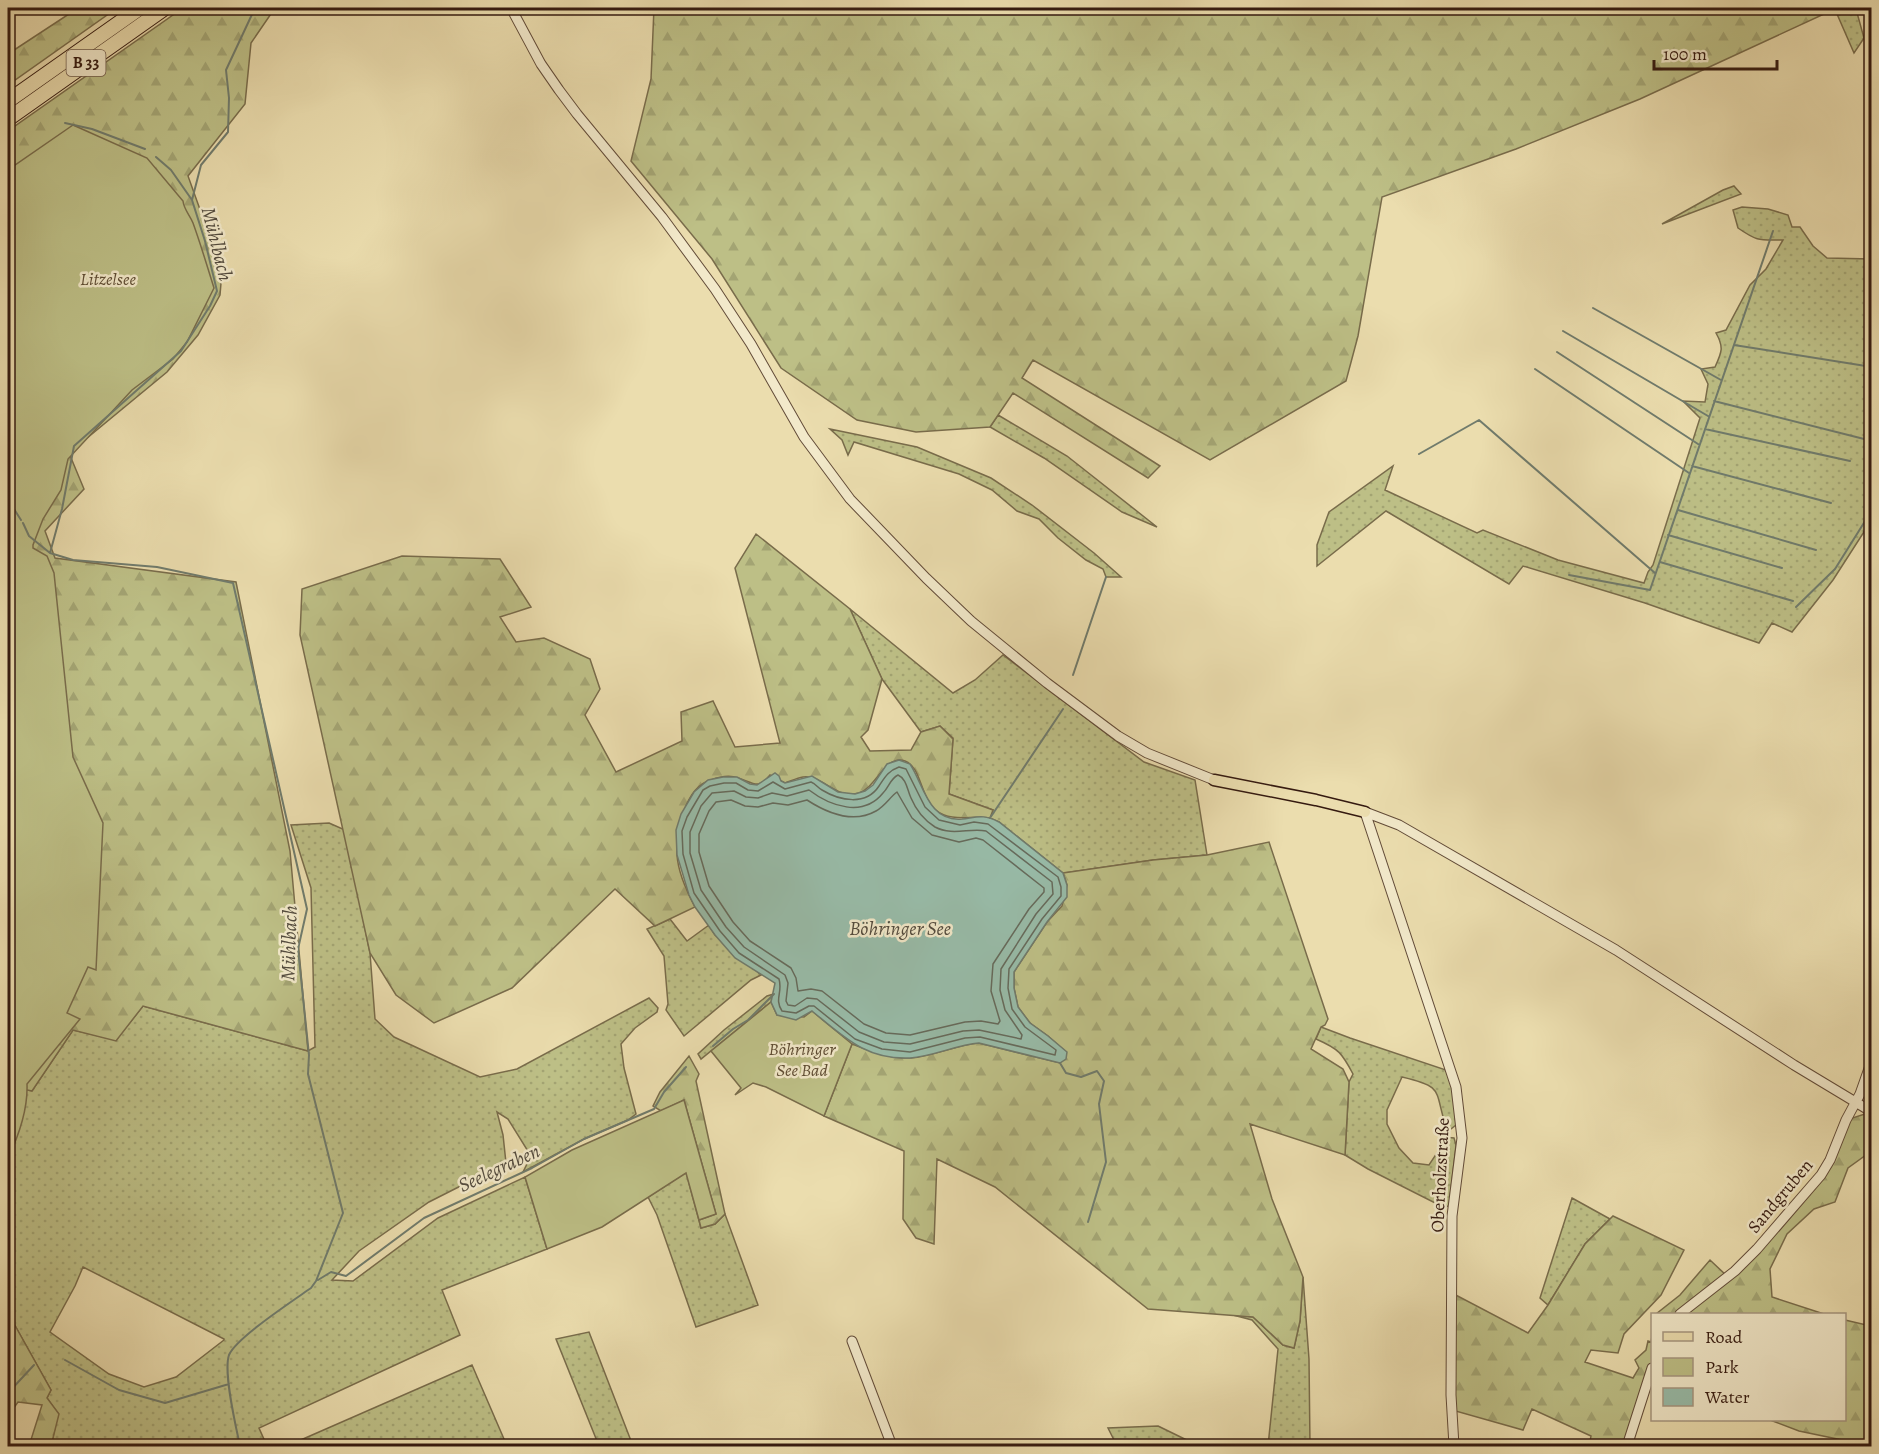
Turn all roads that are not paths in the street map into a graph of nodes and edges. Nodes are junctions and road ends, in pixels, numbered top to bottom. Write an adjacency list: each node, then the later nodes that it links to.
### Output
1 (140, 8): 4 (highway, B 33)
2 (165, 8): 5 (highway, B 33)
3 (511, 8): 6 (street)
4 (8, 101)
5 (8, 119)
6 (1214, 780): 7 (main road)
7 (1365, 812): 9 (street); 15 (street, Oberholzstraße)
8 (1872, 1060): 9 (street, Sandgruben)
9 (1855, 1102): 10 (street); 11 (street, Sandgruben)
10 (1872, 1112)
11 (1681, 1313)
12 (852, 1341): 14 (street)
13 (1651, 1374): 16 (street)
14 (892, 1446)
15 (1454, 1446)
16 (1627, 1446)

